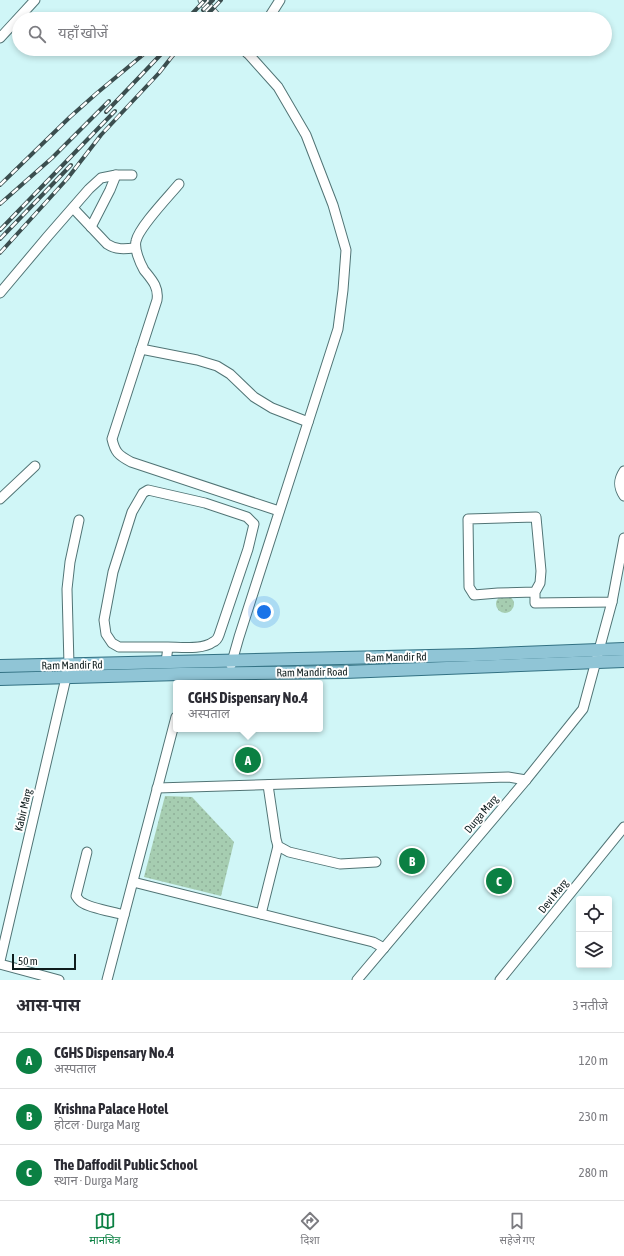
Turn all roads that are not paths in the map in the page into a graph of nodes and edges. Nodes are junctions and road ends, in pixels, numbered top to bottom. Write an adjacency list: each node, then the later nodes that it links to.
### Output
1 (35, 0): 4 (street)
2 (203, 0): 5 (street)
3 (280, 0): 6 (street)
4 (24, 12)
5 (212, 12)
6 (272, 12)
7 (12, 25): 8 (street)
8 (0, 38)
9 (252, 56): 18 (street)
10 (116, 175): 11 (street); 13 (street); 14 (street)
11 (132, 175)
12 (179, 184): 15 (street)
13 (73, 208): 14 (street); 16 (street)
14 (91, 227): 15 (street)
15 (135, 248): 17 (street)
16 (0, 293)
17 (141, 349): 18 (street); 23 (street)
18 (308, 422): 23 (street)
19 (35, 466): 22 (street)
20 (624, 471): 21 (street)
21 (624, 496)
22 (0, 499)
23 (279, 511): 31 (street)
24 (79, 520): 35 (street, Kabir Marg)
25 (624, 538): 27 (street, Durga Marg)
26 (535, 592): 26 (street); 27 (street)
27 (612, 602): 29 (street, Durga Marg)
28 (168, 647): 28 (street); 33 (street)
29 (599, 649): 30 (main road, Ram Mandir Rd); 31 (main road, Ram Mandir Rd); 34 (street, Durga Marg)
30 (624, 649)
31 (231, 661): 33 (main road, Ram Mandir Rd); 37 (street)
32 (624, 661): 34 (main road, Ram Mandir Road)
33 (166, 662): 35 (main road, Ram Mandir Rd)
34 (595, 662): 37 (main road, Ram Mandir Road); 42 (street, Durga Marg)
35 (69, 665): 36 (main road, Ram Mandir Rd); 38 (street, Kabir Marg)
36 (0, 666)
37 (231, 674): 39 (main road, Ram Mandir Road)
38 (66, 677): 39 (main road, Ram Mandir Road); 40 (main road, Ram Mandir Road); 53 (street, Kabir Marg)
39 (180, 678)
40 (0, 679)
41 (173, 728): 44 (street)
42 (526, 780): 43 (street); 52 (street, Durga Marg)
43 (268, 785): 44 (street); 46 (street)
44 (157, 788): 49 (street)
45 (624, 827): 58 (street, Devi Marg)
46 (278, 846): 48 (street); 50 (street)
47 (87, 852): 51 (street)
48 (376, 862)
49 (133, 882): 50 (street); 51 (street)
50 (261, 914): 52 (street)
51 (124, 915): 56 (street)
52 (384, 948): 57 (street, Durga Marg)
53 (0, 961)
54 (0, 964): 55 (street)
55 (59, 980)
56 (107, 980)
57 (357, 980)
58 (500, 980)

